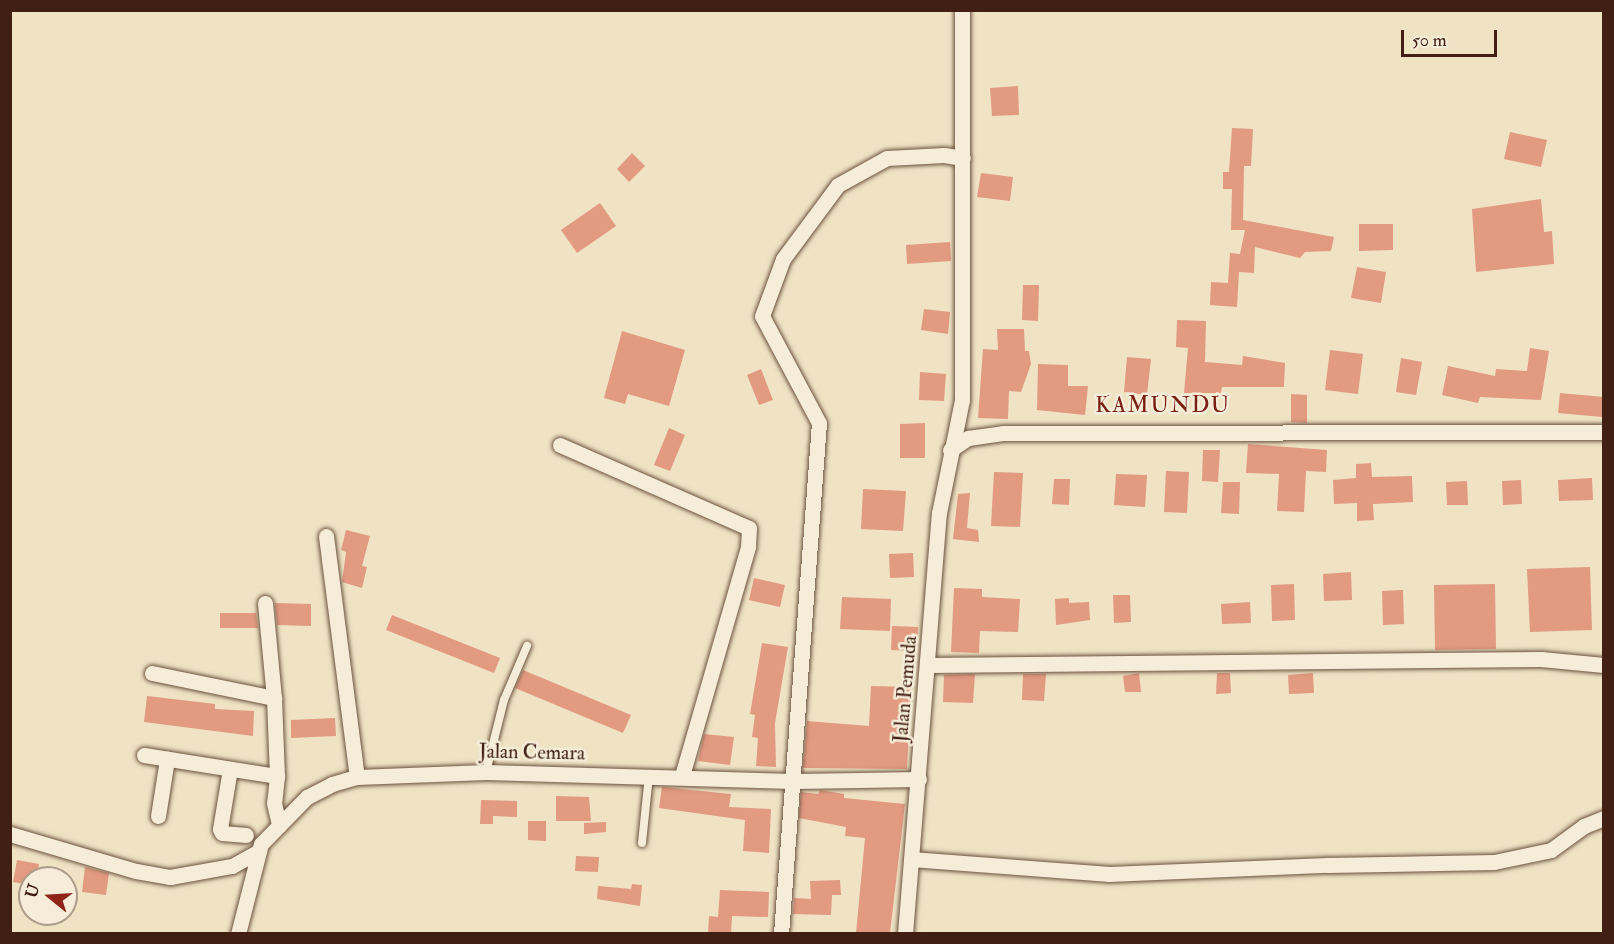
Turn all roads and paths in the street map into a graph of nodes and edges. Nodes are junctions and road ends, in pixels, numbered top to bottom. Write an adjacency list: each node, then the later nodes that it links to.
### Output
1 (962, 10): 2 (street, Jalan Pemuda)
2 (963, 158): 5 (street, Jalan Pemuda); 22 (street)
3 (1604, 432): 5 (street)
4 (560, 445): 19 (street)
5 (950, 450): 9 (street, Jalan Pemuda)
6 (326, 536): 20 (street)
7 (265, 603): 12 (street)
8 (527, 646): 16 (lane)
9 (928, 665): 10 (street); 21 (street, Jalan Pemuda)
10 (1604, 665)
11 (152, 673): 12 (street)
12 (274, 698): 18 (street)
13 (144, 755): 14 (street)
14 (167, 759): 15 (street); 23 (street)
15 (230, 769): 18 (street); 27 (street)
16 (486, 772): 17 (street, Jalan Cemara); 20 (street, Jalan Cemara)
17 (649, 774): 19 (street, Jalan Cemara); 28 (lane)
18 (277, 776): 25 (street)
19 (682, 776): 22 (street, Jalan Cemara)
20 (357, 777): 25 (street, Jalan Cemara)
21 (919, 779): 22 (street, Jalan Cemara); 30 (street, Jalan Pemuda)
22 (792, 781): 32 (street)
23 (158, 816)
24 (1604, 818): 30 (street)
25 (279, 825): 29 (street, Jalan Cemara)
26 (10, 834): 29 (street)
27 (246, 835)
28 (642, 843)
29 (257, 852): 31 (street, Jalan Cemara)
30 (911, 860): 33 (street, Jalan Pemuda)
31 (238, 933)
32 (781, 933)
33 (905, 933)

